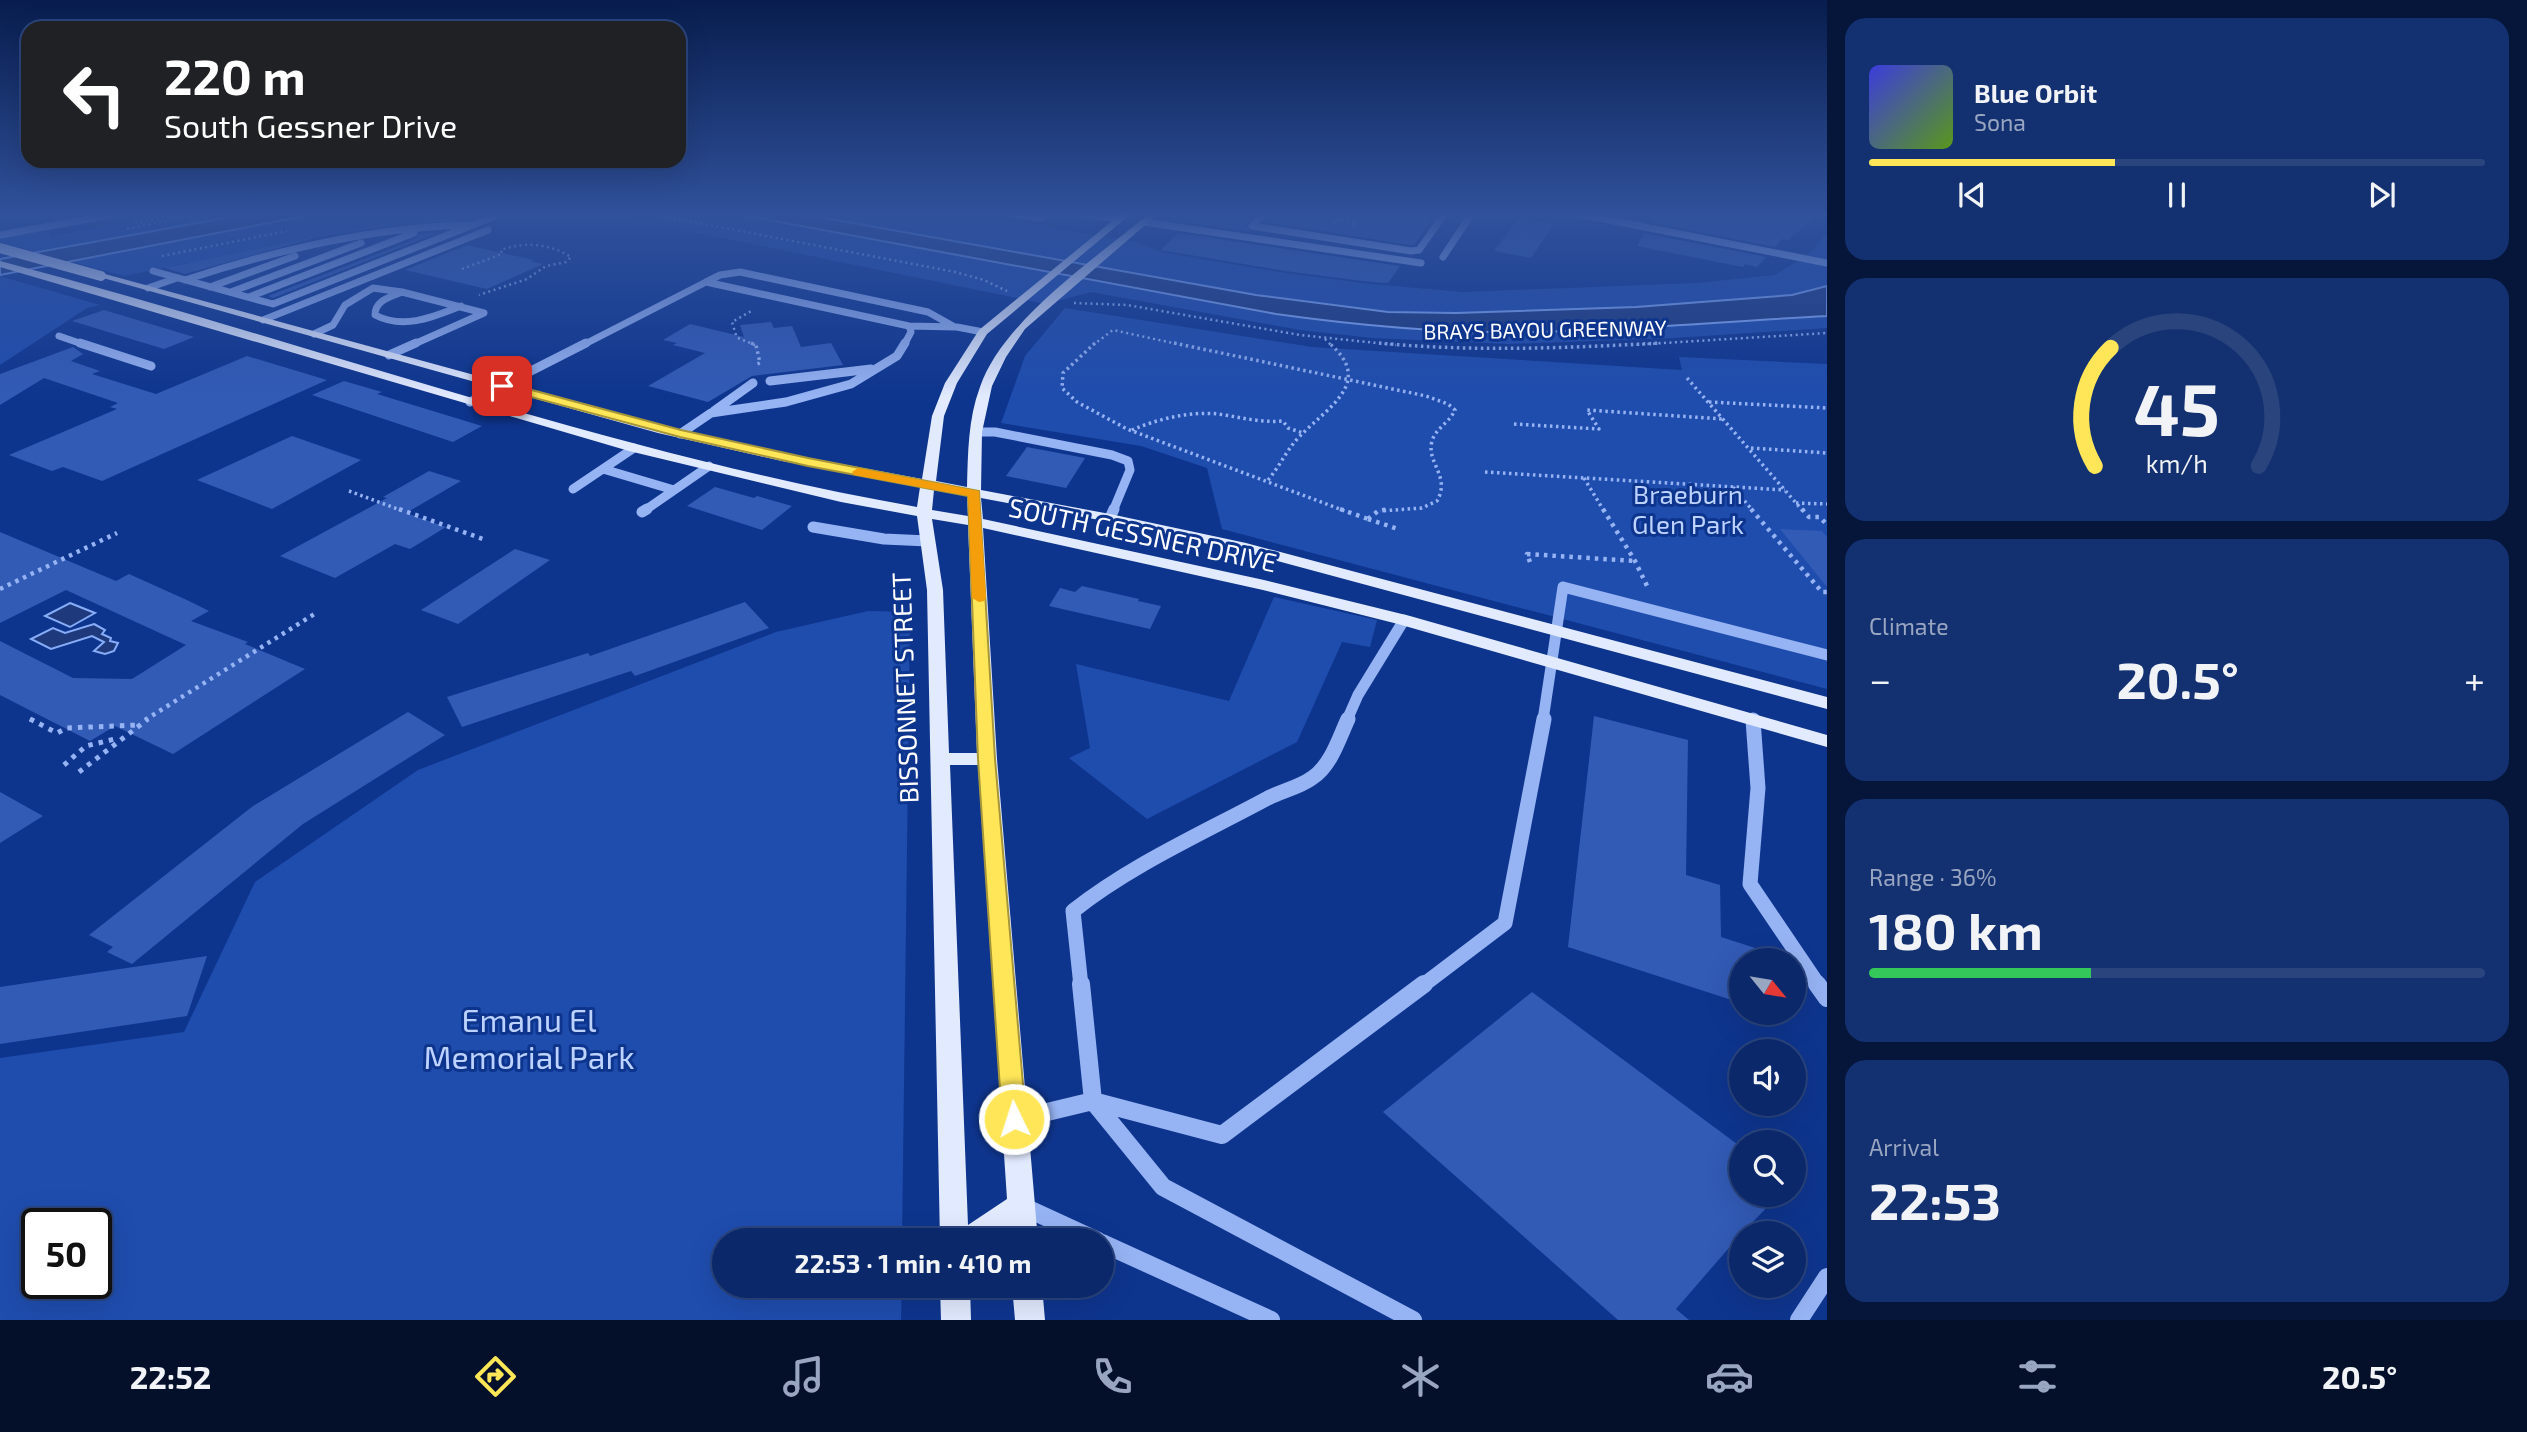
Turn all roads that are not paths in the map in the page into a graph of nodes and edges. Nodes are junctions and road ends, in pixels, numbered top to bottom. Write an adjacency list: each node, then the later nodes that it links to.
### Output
1 (37, 275): 26 (main road, SOUTH GESSNER DRIVE)
2 (96, 275): 17 (main road, SOUTH GESSNER DRIVE, bridge)
3 (166, 275): 14 (street)
4 (196, 275): 14 (street)
5 (244, 275): 16 (lane)
6 (276, 275): 18 (street)
7 (308, 275): 20 (street)
8 (347, 275): 20 (street)
9 (377, 275): 22 (lane)
10 (723, 275): 15 (street)
11 (752, 275): 24 (street)
12 (1050, 275): 25 (main road, BISSONNET STREET)
13 (1080, 275): 31 (main road)
14 (181, 279): 16 (street); 17 (street)
15 (706, 282): 23 (street); 35 (street)
16 (210, 287): 18 (street)
17 (148, 288): 22 (main road, SOUTH GESSNER DRIVE)
18 (230, 292): 20 (street)
19 (402, 292): 21 (street); 21 (street); 27 (street)
20 (248, 298)
21 (461, 306): 29 (street)
22 (264, 320): 26 (main road); 27 (main road, SOUTH GESSNER DRIVE)
23 (909, 326): 24 (street); 33 (street)
24 (957, 327): 25 (street)
25 (983, 332): 30 (main road, BISSONNET STREET)
26 (234, 333): 37 (main road, SOUTH GESSNER DRIVE)
27 (314, 334): 29 (main road, SOUTH GESSNER DRIVE)
28 (59, 336): 32 (lane)
29 (389, 355): 35 (main road, SOUTH GESSNER DRIVE)
30 (967, 355): 31 (main road); 45 (main road, BISSONNET STREET)
31 (1000, 357): 40 (main road)
32 (151, 366)
33 (882, 366): 36 (street); 36 (street)
34 (753, 383): 38 (street)
35 (502, 386): 37 (street); 39 (main road, SOUTH GESSNER DRIVE)
36 (804, 399): 38 (street)
37 (470, 402): 42 (main road, SOUTH GESSNER DRIVE)
38 (711, 413): 41 (street)
39 (663, 430): 41 (main road, SOUTH GESSNER DRIVE); 42 (main road)
40 (975, 432): 48 (main road); 51 (street)
41 (680, 434): 45 (main road, SOUTH GESSNER DRIVE)
42 (634, 449): 43 (main road, SOUTH GESSNER DRIVE); 44 (street)
43 (709, 467): 47 (street); 50 (main road, SOUTH GESSNER DRIVE)
44 (603, 469): 46 (street); 47 (street)
45 (927, 486): 48 (main road, SOUTH GESSNER DRIVE); 50 (main road, BISSONNET STREET)
46 (573, 489)
47 (674, 490): 49 (street)
48 (974, 494): 51 (main road, SOUTH GESSNER DRIVE); 52 (main road)
49 (642, 512)
50 (924, 512): 52 (main road, SOUTH GESSNER DRIVE); 54 (main road, BISSONNET STREET)
51 (1110, 518): 56 (main road, SOUTH GESSNER DRIVE)
52 (976, 522): 55 (main road, SOUTH GESSNER DRIVE); 63 (main road)
53 (813, 527): 54 (lane)
54 (928, 541): 62 (main road, BISSONNET STREET)
55 (1404, 620): 58 (main road, SOUTH GESSNER DRIVE); 65 (street)
56 (1557, 632): 57 (lane); 58 (lane); 59 (main road, SOUTH GESSNER DRIVE)
57 (1827, 655)
58 (1553, 663): 60 (main road, SOUTH GESSNER DRIVE); 65 (lane)
59 (1827, 702)
60 (1753, 720): 61 (main road, SOUTH GESSNER DRIVE); 64 (lane)
61 (1826, 743)
62 (939, 759): 63 (main road); 68 (main road, BISSONNET STREET)
63 (986, 759): 66 (main road)
64 (1827, 998)
65 (1093, 1101): 66 (lane); 79 (street)
66 (1014, 1119): 67 (main road)
67 (1021, 1206): 69 (main road); 70 (main road); 71 (street)
68 (954, 1228)
69 (988, 1228)
70 (1023, 1228)
71 (1069, 1228)
72 (1114, 1248): 78 (lane)
73 (1827, 1277): 80 (street)
74 (955, 1298): 76 (main road)
75 (1028, 1298): 77 (main road)
76 (956, 1320)
77 (1030, 1320)
78 (1271, 1320)
79 (1413, 1320)
80 (1799, 1320)

